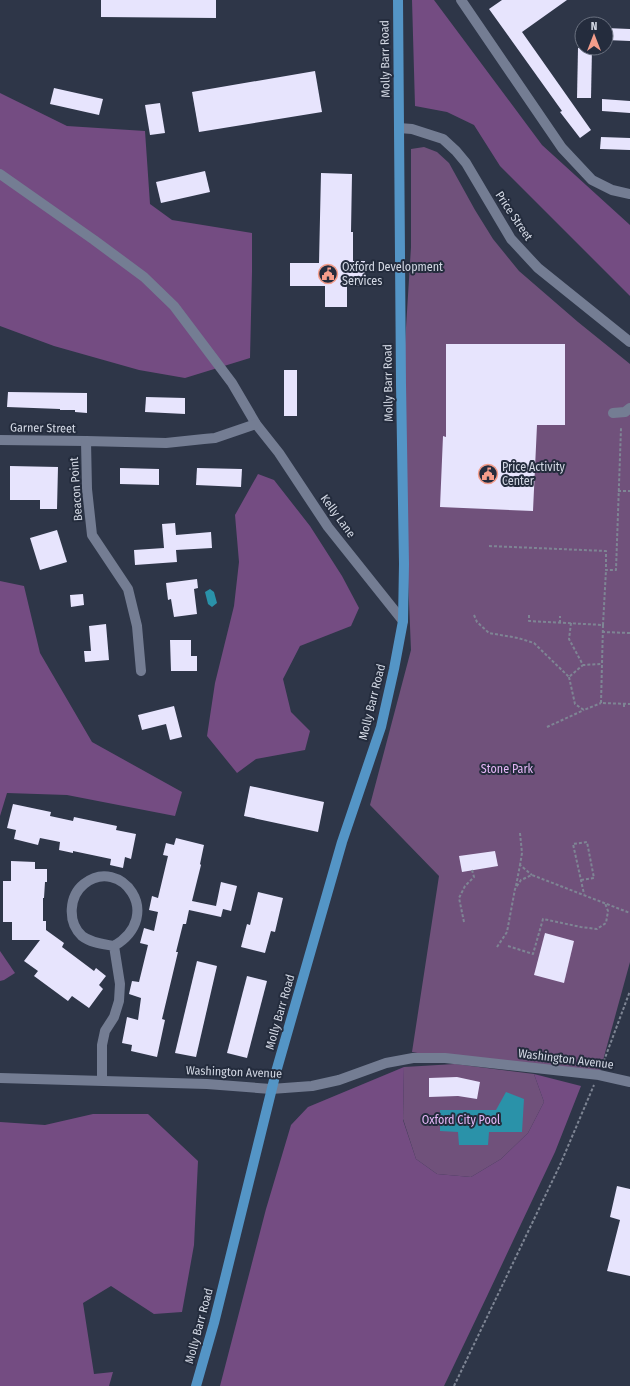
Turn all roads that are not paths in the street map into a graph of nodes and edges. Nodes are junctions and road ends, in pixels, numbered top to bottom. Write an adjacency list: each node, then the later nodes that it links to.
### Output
1 (398, 0): 3 (main road, Molly Barr Road)
2 (461, 0): 5 (street)
3 (399, 128): 6 (street, Price Street); 12 (main road, Molly Barr Road)
4 (0, 174): 9 (street, Kelly Lane)
5 (630, 194)
6 (630, 342)
7 (630, 408): 8 (street)
8 (613, 413)
9 (256, 424): 11 (street, Beacon Point); 12 (street, Kelly Lane)
10 (0, 440): 11 (street, Garner Street)
11 (86, 441): 13 (street, Beacon Point)
12 (403, 621): 18 (main road, Molly Barr Road)
13 (140, 671)
14 (114, 946): 14 (street); 16 (street)
15 (0, 1078): 16 (street, Washington Avenue)
16 (102, 1080): 18 (street, Washington Avenue)
17 (630, 1082): 18 (street, Washington Avenue)
18 (271, 1089): 19 (main road, Molly Barr Road)
19 (196, 1386)

